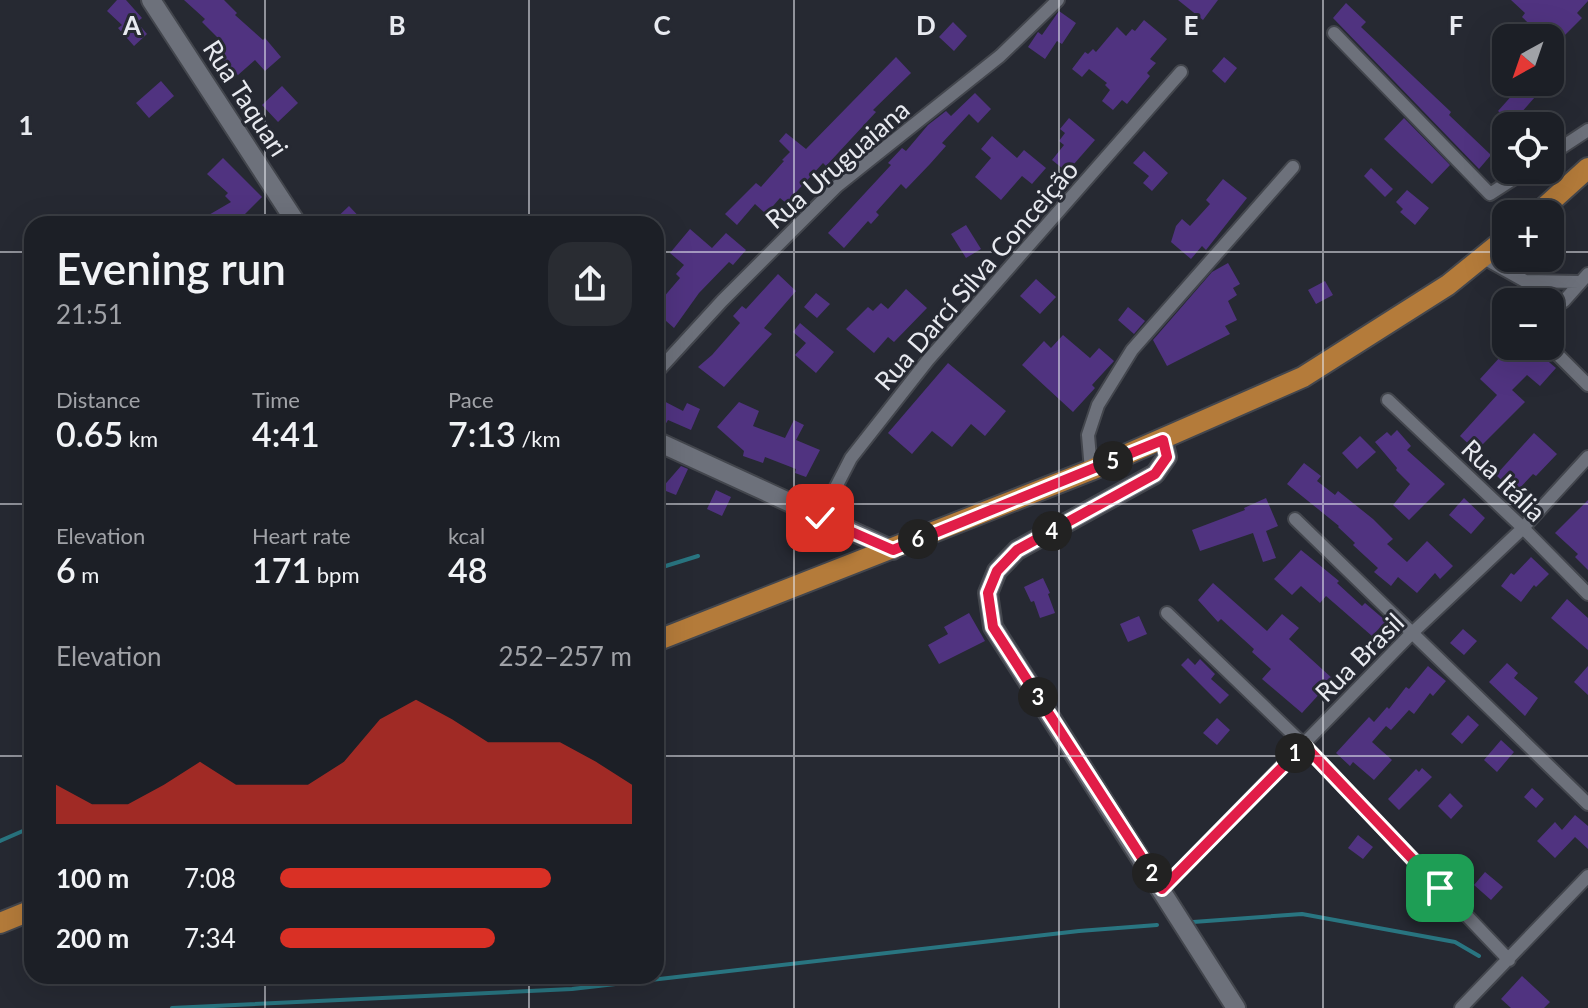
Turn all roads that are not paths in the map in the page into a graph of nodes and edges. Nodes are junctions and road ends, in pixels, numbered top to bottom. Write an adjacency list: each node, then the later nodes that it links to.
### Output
1 (151, 0): 11 (street, Rua Taquari)
2 (1058, 0): 17 (street, Rua Uruguaiana)
3 (1334, 33): 9 (street)
4 (1181, 72): 24 (street, Rua Darcí Silva Conceição)
5 (1588, 130): 6 (street)
6 (1564, 146)
7 (1293, 167): 23 (street)
8 (1588, 168): 10 (main road)
9 (1505, 184)
10 (1553, 200)
11 (292, 216)
12 (1492, 249): 13 (main road)
13 (1482, 257): 14 (street); 20 (main road)
14 (1583, 278): 15 (street)
15 (1564, 301)
16 (1563, 360): 18 (street)
17 (664, 364)
18 (1588, 385)
19 (1388, 400): 26 (street, Rua Itália)
20 (1163, 440): 23 (main road); 35 (street)
21 (664, 445): 24 (street)
22 (1588, 457): 26 (street, Rua Brasil)
23 (1091, 470): 27 (main road)
24 (820, 518): 27 (street)
25 (1295, 519): 30 (street)
26 (1523, 528): 28 (street, Rua Itália); 30 (street, Rua Brasil)
27 (893, 550): 31 (main road)
28 (1588, 594)
29 (1167, 613): 32 (street)
30 (1411, 634): 32 (street, Rua Brasil); 33 (street)
31 (664, 638)
32 (1304, 745): 35 (street, Rua Brasil); 38 (street)
33 (1588, 804)
34 (1588, 876): 38 (street)
35 (1162, 889): 39 (street)
36 (24, 913): 37 (main road)
37 (0, 923)
38 (1509, 960): 40 (street)
39 (1236, 1008)
40 (1461, 1008)

